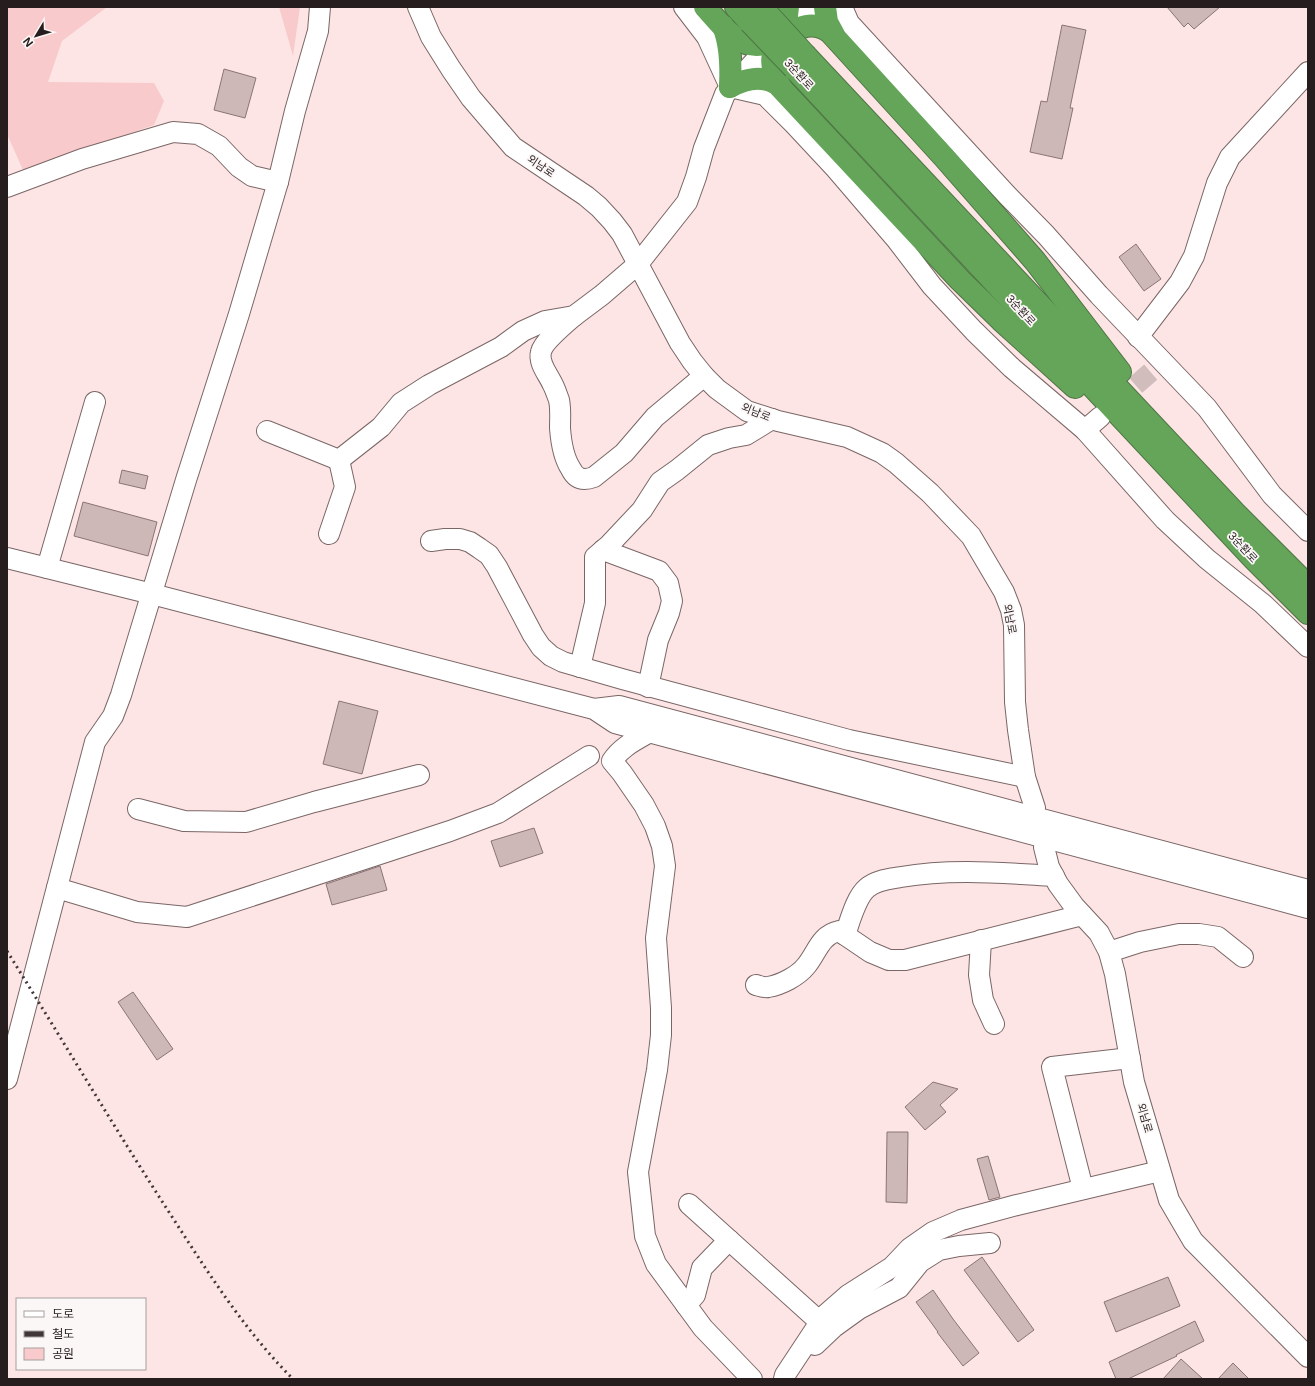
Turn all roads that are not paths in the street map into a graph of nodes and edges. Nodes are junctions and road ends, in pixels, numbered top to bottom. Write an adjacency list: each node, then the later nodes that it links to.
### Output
1 (320, 7): 16 (street)
2 (418, 7): 18 (street, 외남로)
3 (684, 7): 15 (street)
4 (705, 7): 10 (highway)
5 (788, 7): 12 (highway)
6 (810, 7): 12 (street)
7 (825, 7): 11 (highway)
8 (842, 7): 20 (street)
9 (752, 11): 28 (highway, 3순환로, bridge)
10 (722, 26): 12 (highway); 15 (highway)
11 (834, 35): 12 (highway); 28 (highway)
12 (778, 39): 14 (highway); 15 (street)
13 (1308, 72): 20 (street)
14 (780, 86): 15 (highway); 28 (highway)
15 (730, 87): 18 (street); 25 (street)
16 (278, 182): 17 (street); 38 (street)
17 (7, 187)
18 (638, 264): 19 (street); 21 (street, 외남로)
19 (574, 316): 21 (street); 27 (street)
20 (1138, 337): 31 (street)
21 (704, 376): 24 (street, 외남로)
22 (95, 402): 36 (street)
23 (1100, 418): 25 (street)
24 (772, 419): 34 (street); 49 (street, 외남로)
25 (1085, 430): 40 (street)
26 (267, 431): 27 (street)
27 (339, 460): 29 (street)
28 (1188, 476): 37 (highway, 3순환로); 39 (highway, 3순환로)
29 (345, 487): 30 (street); 32 (street)
30 (350, 508)
31 (1308, 531)
32 (328, 534)
33 (431, 541): 41 (street)
34 (603, 550): 41 (street); 42 (street)
35 (7, 558): 36 (street)
36 (47, 568): 38 (street)
37 (1308, 586)
38 (152, 594): 43 (street); 54 (street)
39 (1308, 613)
40 (1308, 647)
41 (580, 667): 42 (street)
42 (648, 687): 45 (street)
43 (594, 709): 44 (street); 47 (street)
44 (650, 732): 47 (street); 71 (street)
45 (834, 736): 47 (street); 49 (street)
46 (589, 756): 54 (street)
47 (827, 771): 55 (street); 56 (street)
48 (419, 775): 51 (street)
49 (1025, 777): 50 (street, 외남로)
50 (1035, 808)
51 (138, 809)
52 (1044, 847): 53 (street, 외남로)
53 (1054, 876): 57 (street, 외남로); 58 (street)
54 (57, 888): 65 (street)
55 (1308, 890)
56 (1308, 908)
57 (1082, 915): 59 (street); 60 (street, 외남로)
58 (845, 934): 59 (street); 62 (street)
59 (981, 940): 63 (street)
60 (1109, 952): 61 (street); 64 (street, 외남로)
61 (1243, 957)
62 (756, 985)
63 (994, 1024)
64 (1130, 1058): 66 (street, 외남로); 67 (street)
65 (7, 1079)
66 (1160, 1171): 67 (street); 73 (street, 외남로)
67 (1083, 1189): 72 (street)
68 (689, 1204): 69 (street)
69 (728, 1240): 71 (street); 72 (street)
70 (990, 1243): 76 (street)
71 (686, 1305): 74 (street)
72 (820, 1322): 75 (street)
73 (1308, 1357)
74 (752, 1379)
75 (784, 1379)
76 (790, 1379)

